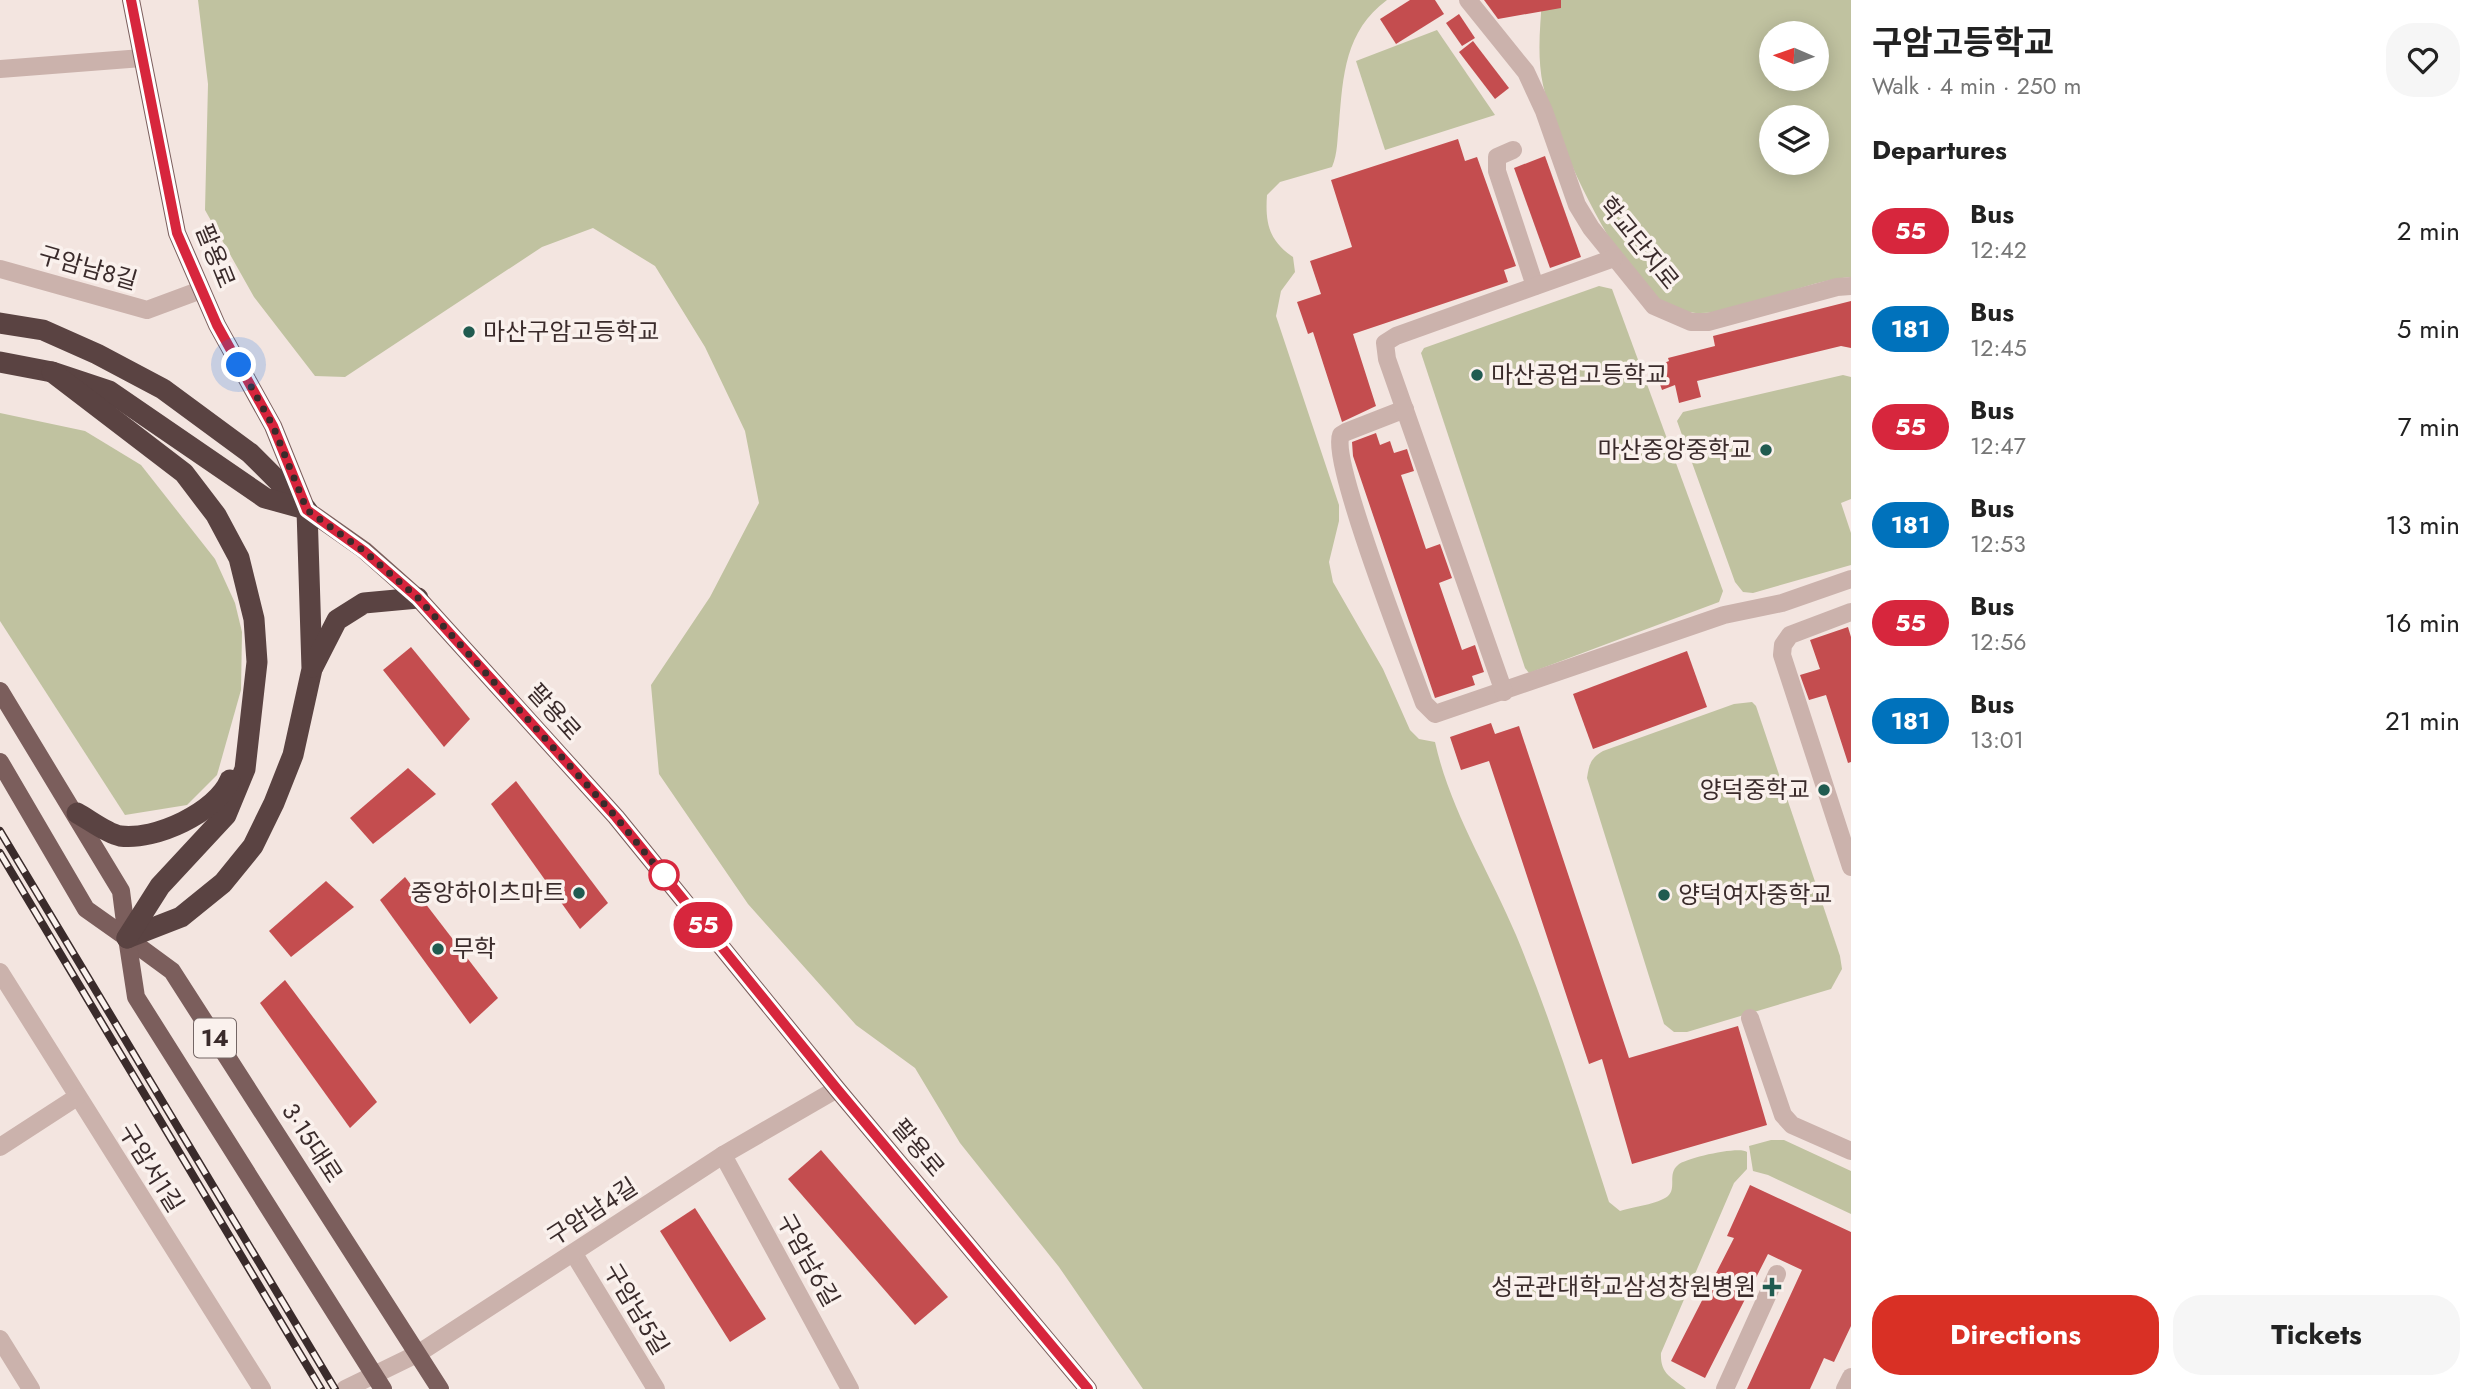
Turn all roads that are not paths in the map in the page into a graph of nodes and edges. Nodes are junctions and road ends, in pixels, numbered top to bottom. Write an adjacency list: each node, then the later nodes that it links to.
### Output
1 (131, 0): 3 (main road, 팔용로)
2 (1468, 0): 6 (street, 학교단지로)
3 (142, 58): 4 (street); 10 (main road, 팔용로)
4 (0, 69)
5 (1513, 150): 8 (street)
6 (1614, 258): 8 (street); 9 (street, 학교단지로)
7 (0, 269): 10 (street, 구암남8길)
8 (1535, 286): 14 (street)
9 (1851, 286)
10 (201, 290): 15 (main road, 팔용로)
11 (0, 323): 15 (highway)
12 (0, 362): 13 (highway)
13 (52, 372): 15 (highway); 22 (highway)
14 (1405, 409): 21 (street); 21 (street)
15 (307, 510): 17 (main road, 팔용로); 19 (highway)
16 (1851, 579): 21 (street)
17 (418, 598): 19 (highway); 29 (main road, 팔용로)
18 (1851, 612): 25 (street)
19 (312, 669): 26 (highway)
20 (0, 691): 24 (main road, 14)
21 (1504, 692)
22 (252, 704): 24 (highway); 26 (highway)
23 (0, 762): 26 (main road, 3·15대로 / 14)
24 (77, 813): 26 (main road, 14)
25 (1851, 867)
26 (127, 938): 37 (main road, 3·15대로 / 14); 39 (main road, 14)
27 (0, 972): 30 (street, 구암서1길)
28 (1750, 1018): 32 (street)
29 (837, 1089): 33 (street, 구암남4길); 46 (main road, 팔용로)
30 (77, 1097): 31 (street); 41 (street, 구암서1길)
31 (0, 1147)
32 (1851, 1152)
33 (723, 1155): 34 (street, 구암남4길); 45 (street, 구암남6길)
34 (574, 1254): 37 (street, 구암남4길); 44 (street, 구암남5길)
35 (1777, 1275): 47 (street)
36 (0, 1339): 40 (street)
37 (419, 1353): 39 (street, 구암남4길); 43 (main road, 3·15대로 / 14)
38 (1851, 1377): 48 (street)
39 (378, 1382): 42 (street, 구암남4길)
40 (31, 1389)
41 (262, 1389)
42 (345, 1389)
43 (440, 1389)
44 (656, 1389)
45 (850, 1389)
46 (1088, 1389)
47 (1725, 1389)
48 (1845, 1389)

